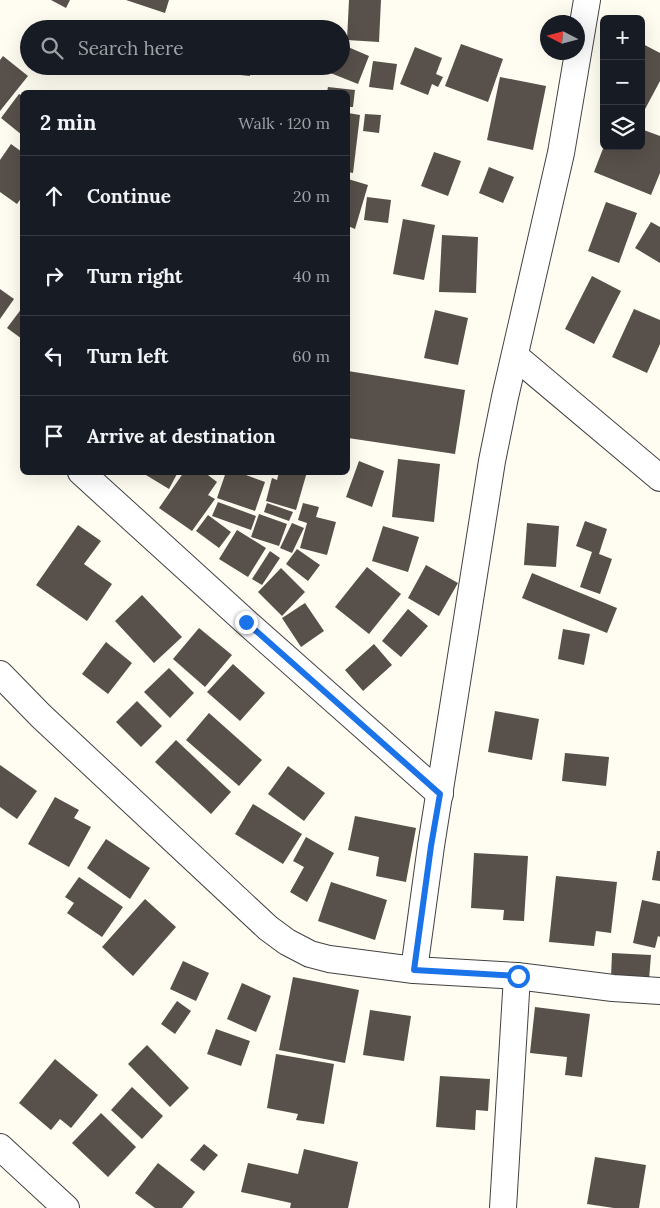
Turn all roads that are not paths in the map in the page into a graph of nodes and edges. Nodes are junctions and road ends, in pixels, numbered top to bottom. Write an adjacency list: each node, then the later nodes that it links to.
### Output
1 (587, 0): 2 (street)
2 (515, 356): 4 (street); 6 (street)
3 (84, 475): 6 (street)
4 (660, 478)
5 (0, 674): 7 (street)
6 (440, 794): 7 (street)
7 (414, 970): 8 (street)
8 (518, 976): 9 (street); 12 (street)
9 (660, 991)
10 (0, 1147): 11 (street)
11 (66, 1208)
12 (503, 1208)

